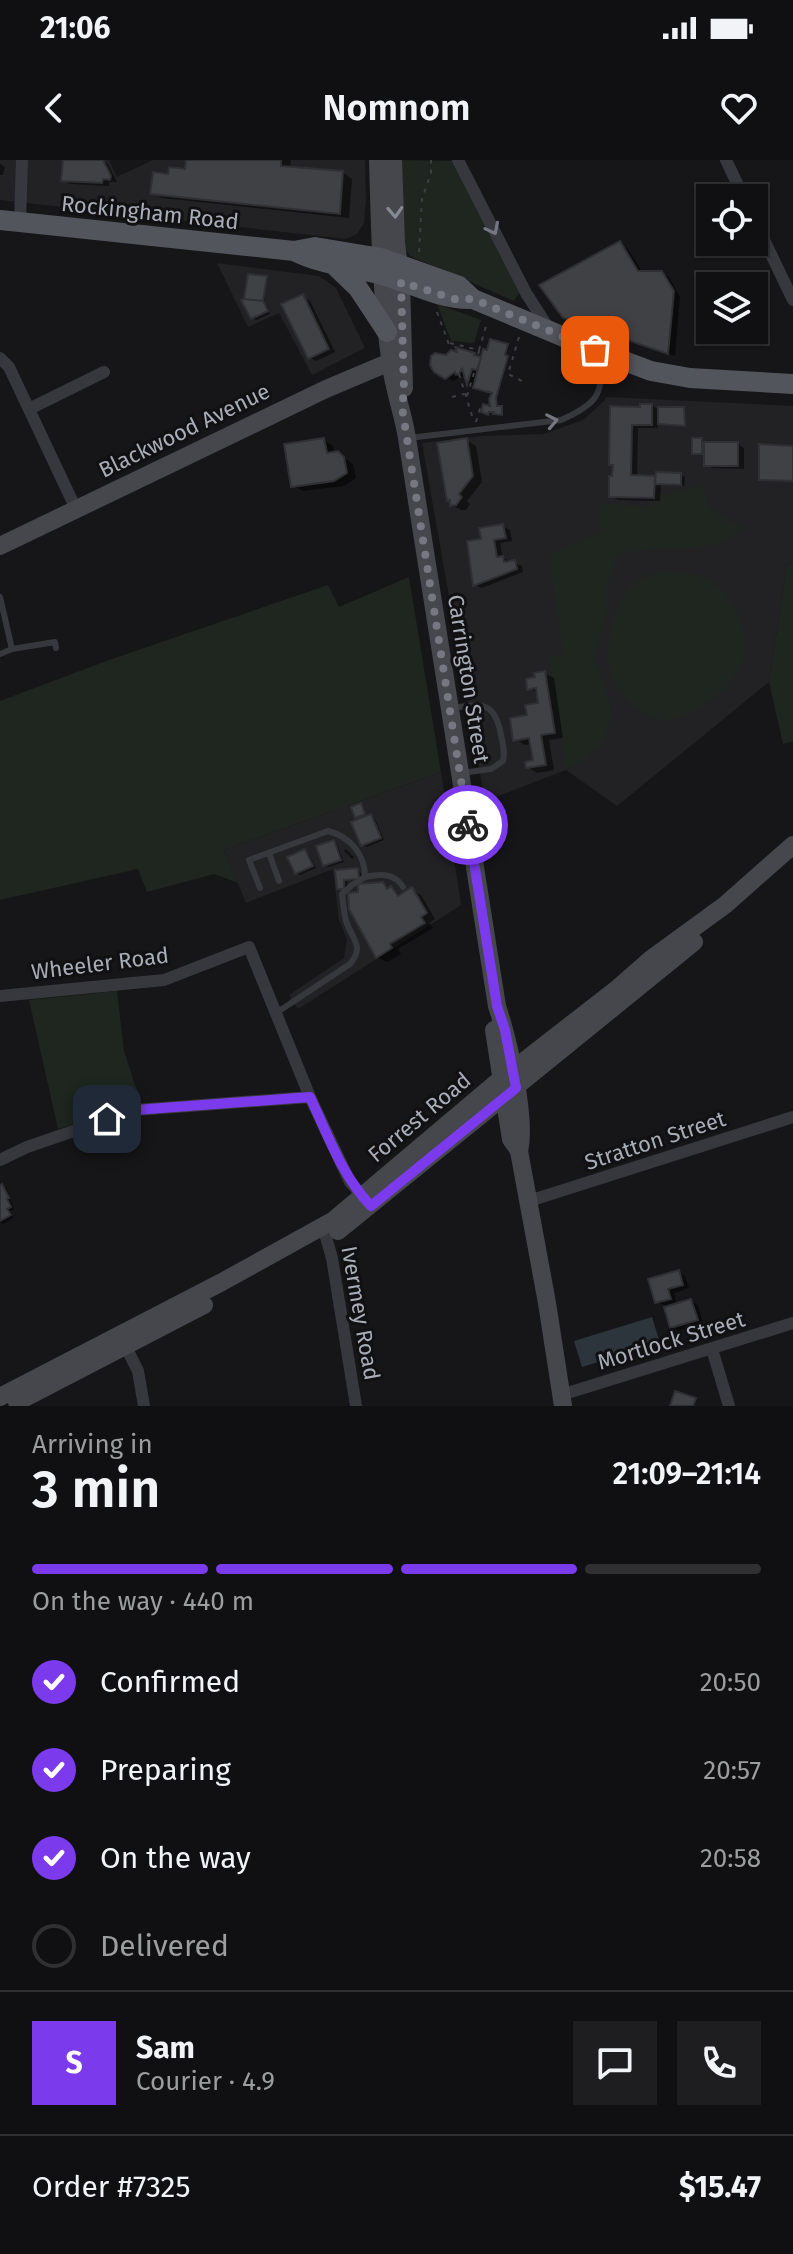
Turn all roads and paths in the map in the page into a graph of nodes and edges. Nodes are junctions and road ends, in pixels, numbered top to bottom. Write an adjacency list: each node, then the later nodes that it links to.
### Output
1 (22, 160): 8 (street)
2 (378, 160): 13 (main road)
3 (393, 160): 13 (main road, one-way to 13)
4 (431, 160): 11 (path)
5 (458, 160): 18 (street, one-way to 18)
6 (726, 160): 7 (street)
7 (737, 184)
8 (10, 221): 10 (main road, Rockingham Road)
9 (768, 248): 14 (street)
10 (294, 251): 12 (main road, Rockingham Road); 13 (main road, Rockingham Road)
11 (419, 253)
12 (333, 264): 13 (main road, Rockingham Road); 17 (main road)
13 (391, 269): 17 (main road, Carrington Street); 18 (main road, Rockingham Road); 35 (main road, Carrington Street)
14 (793, 300)
15 (438, 314): 20 (path)
16 (488, 322): 22 (path)
17 (387, 332): 26 (main road, Carrington Street)
18 (551, 332): 23 (main road, Rockingham Road)
19 (520, 334): 30 (path)
20 (448, 343): 21 (path); 22 (path)
21 (451, 350)
22 (479, 350): 24 (path)
23 (595, 350): 31 (main road, Rockingham Road); 37 (lane, one-way to 23)
24 (478, 356)
25 (0, 358): 36 (street)
26 (390, 362): 35 (main road, Carrington Street); 38 (main road, Blackwood Avenue)
27 (104, 372): 36 (street)
28 (474, 373): 32 (path)
29 (459, 374): 32 (path)
30 (522, 381)
31 (793, 384)
32 (466, 396): 33 (path); 34 (path)
33 (452, 397)
34 (481, 405)
35 (402, 407): 37 (main road, Carrington Street)
36 (29, 409): 38 (street)
37 (407, 438): 44 (main road, Carrington Street)
38 (76, 509): 39 (main road, Blackwood Avenue)
39 (0, 546)
40 (0, 597): 42 (lane)
41 (56, 648): 42 (lane)
42 (12, 649): 43 (lane)
43 (0, 654)
44 (450, 708): 45 (main road, Carrington Street); 45 (lane)
45 (460, 774): 55 (main road, Carrington Street)
46 (793, 845): 55 (main road, Forrest Road)
47 (269, 853): 49 (lane); 50 (lane); 52 (lane)
48 (793, 858): 55 (main road, Forrest Road)
49 (365, 877): 51 (lane); 54 (lane)
50 (279, 881)
51 (403, 887)
52 (260, 888)
53 (0, 996): 54 (street, Wheeler Road)
54 (276, 1013): 56 (street, Wheeler Road)
55 (508, 1084): 59 (main road, Forrest Road); 60 (main road, Carrington Street)
56 (310, 1097): 58 (street); 59 (street, Wheeler Road)
57 (793, 1117): 60 (street, Stratton Street)
58 (0, 1160)
59 (367, 1201): 61 (main road, Forrest Road)
60 (529, 1201): 66 (main road, Carrington Street)
61 (326, 1233): 63 (main road, Forrest Road); 69 (street, Ivermey Road)
62 (793, 1323): 64 (street, Mortlock Street)
63 (123, 1341): 65 (main road, Forrest Road); 67 (main road, Forrest Road); 68 (street)
64 (712, 1349): 66 (street, Mortlock Street); 70 (street)
65 (0, 1397)
66 (562, 1401)
67 (7, 1406)
68 (144, 1406)
69 (356, 1406)
70 (729, 1406)

